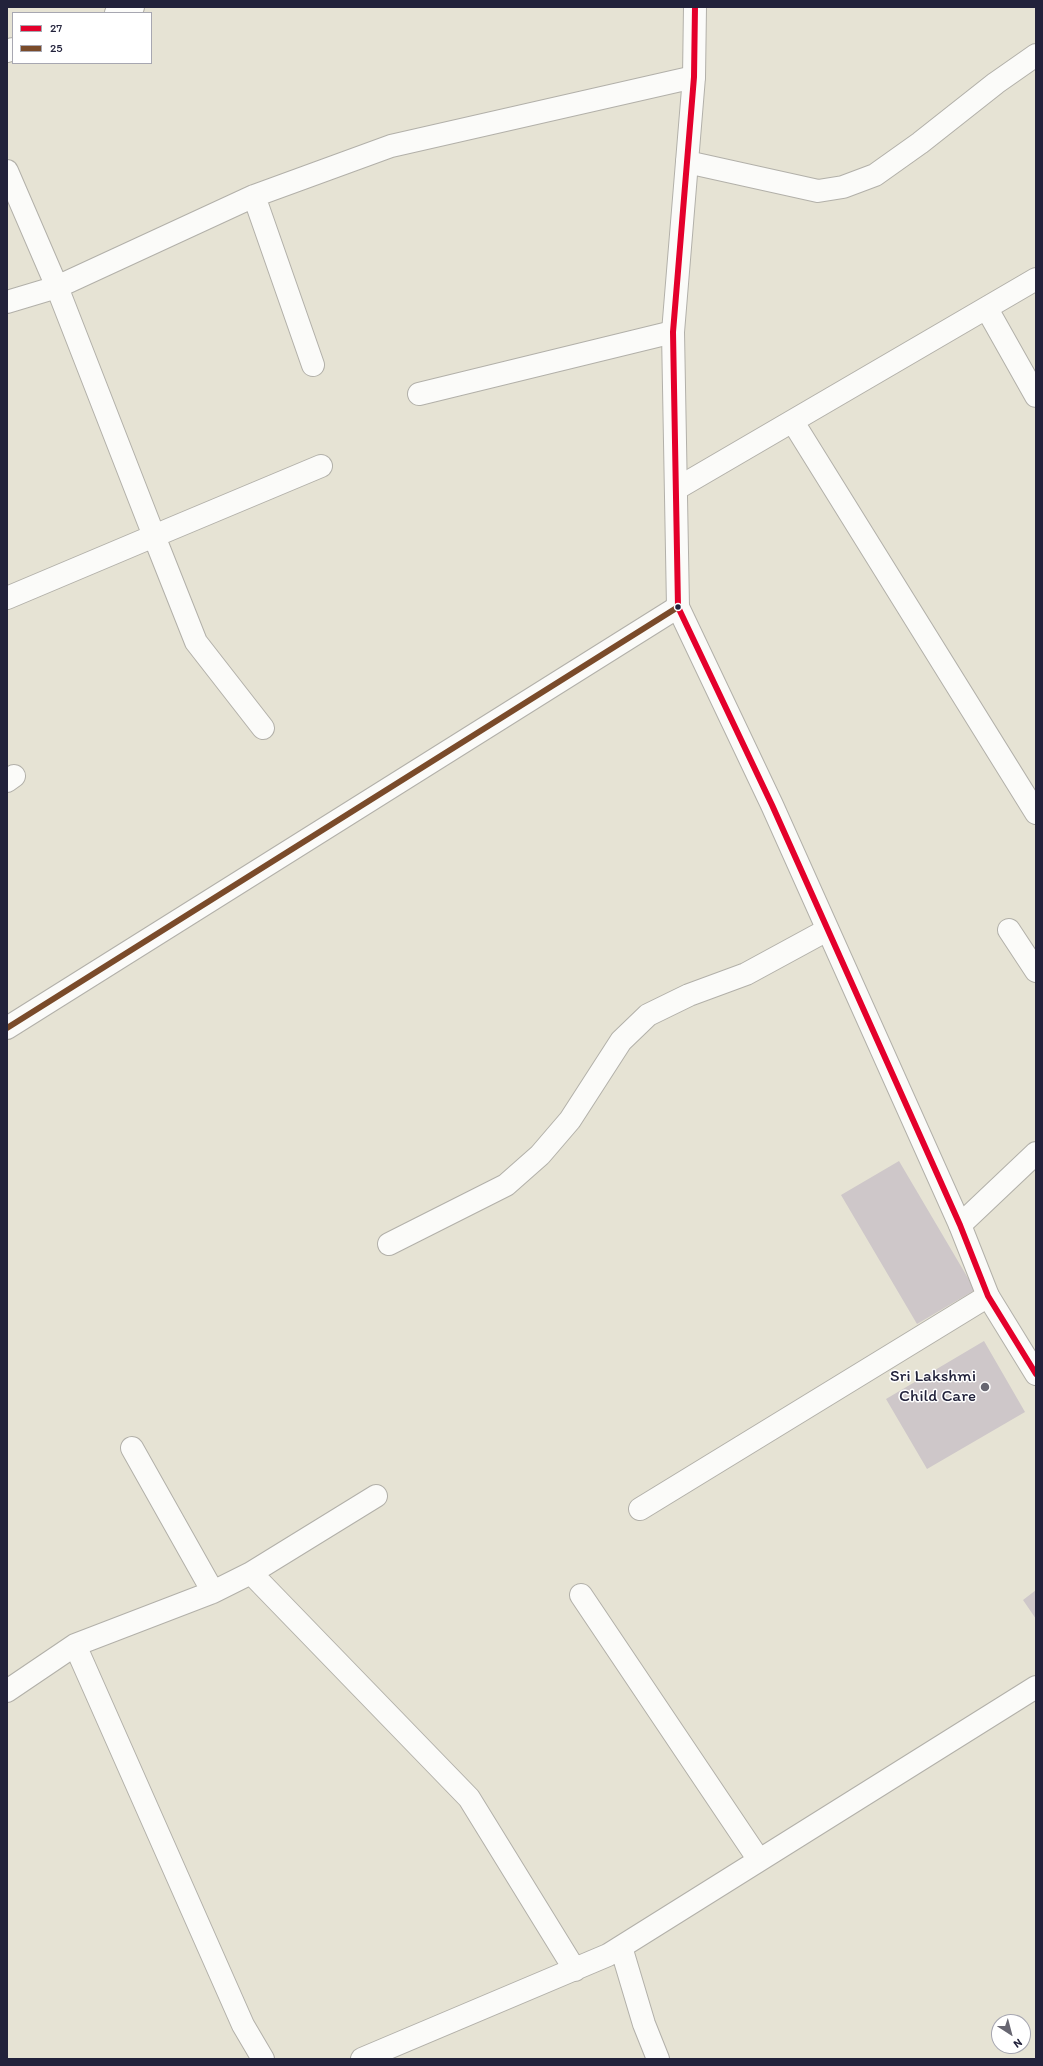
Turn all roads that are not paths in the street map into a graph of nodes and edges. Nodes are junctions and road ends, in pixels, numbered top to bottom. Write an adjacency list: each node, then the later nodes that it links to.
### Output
1 (133, 7): 3 (street)
2 (695, 7): 5 (street)
3 (119, 12)
4 (1036, 55): 6 (street)
5 (694, 77): 6 (street); 8 (street)
6 (687, 162): 13 (street)
7 (7, 171): 10 (street)
8 (254, 196): 10 (street); 14 (street)
9 (1036, 279): 12 (street)
10 (57, 287): 11 (street); 20 (street)
11 (7, 302)
12 (987, 309): 16 (street); 17 (street)
13 (673, 332): 15 (street); 19 (street)
14 (313, 365)
15 (419, 394)
16 (1036, 396)
17 (792, 422): 19 (street); 24 (street)
18 (321, 466): 20 (street)
19 (676, 489): 22 (street)
20 (154, 536): 21 (street); 23 (street)
21 (7, 598)
22 (678, 607): 25 (street); 28 (street)
23 (262, 728)
24 (1036, 813)
25 (827, 930): 30 (street); 31 (street)
26 (1009, 930): 27 (street)
27 (1036, 970)
28 (7, 1028)
29 (1036, 1153): 30 (street)
30 (960, 1225): 32 (street)
31 (389, 1244)
32 (988, 1296): 33 (street); 36 (street)
33 (1036, 1374)
34 (132, 1448): 38 (street)
35 (376, 1496): 37 (street)
36 (640, 1509)
37 (251, 1573): 38 (street); 45 (street)
38 (213, 1592): 40 (street)
39 (581, 1595): 43 (street)
40 (76, 1645): 42 (street); 46 (street)
41 (1036, 1687): 43 (street)
42 (7, 1691)
43 (759, 1860): 44 (street)
44 (614, 1951): 45 (street); 48 (street)
45 (575, 1970): 47 (street)
46 (263, 2059)
47 (362, 2059)
48 (658, 2059)

